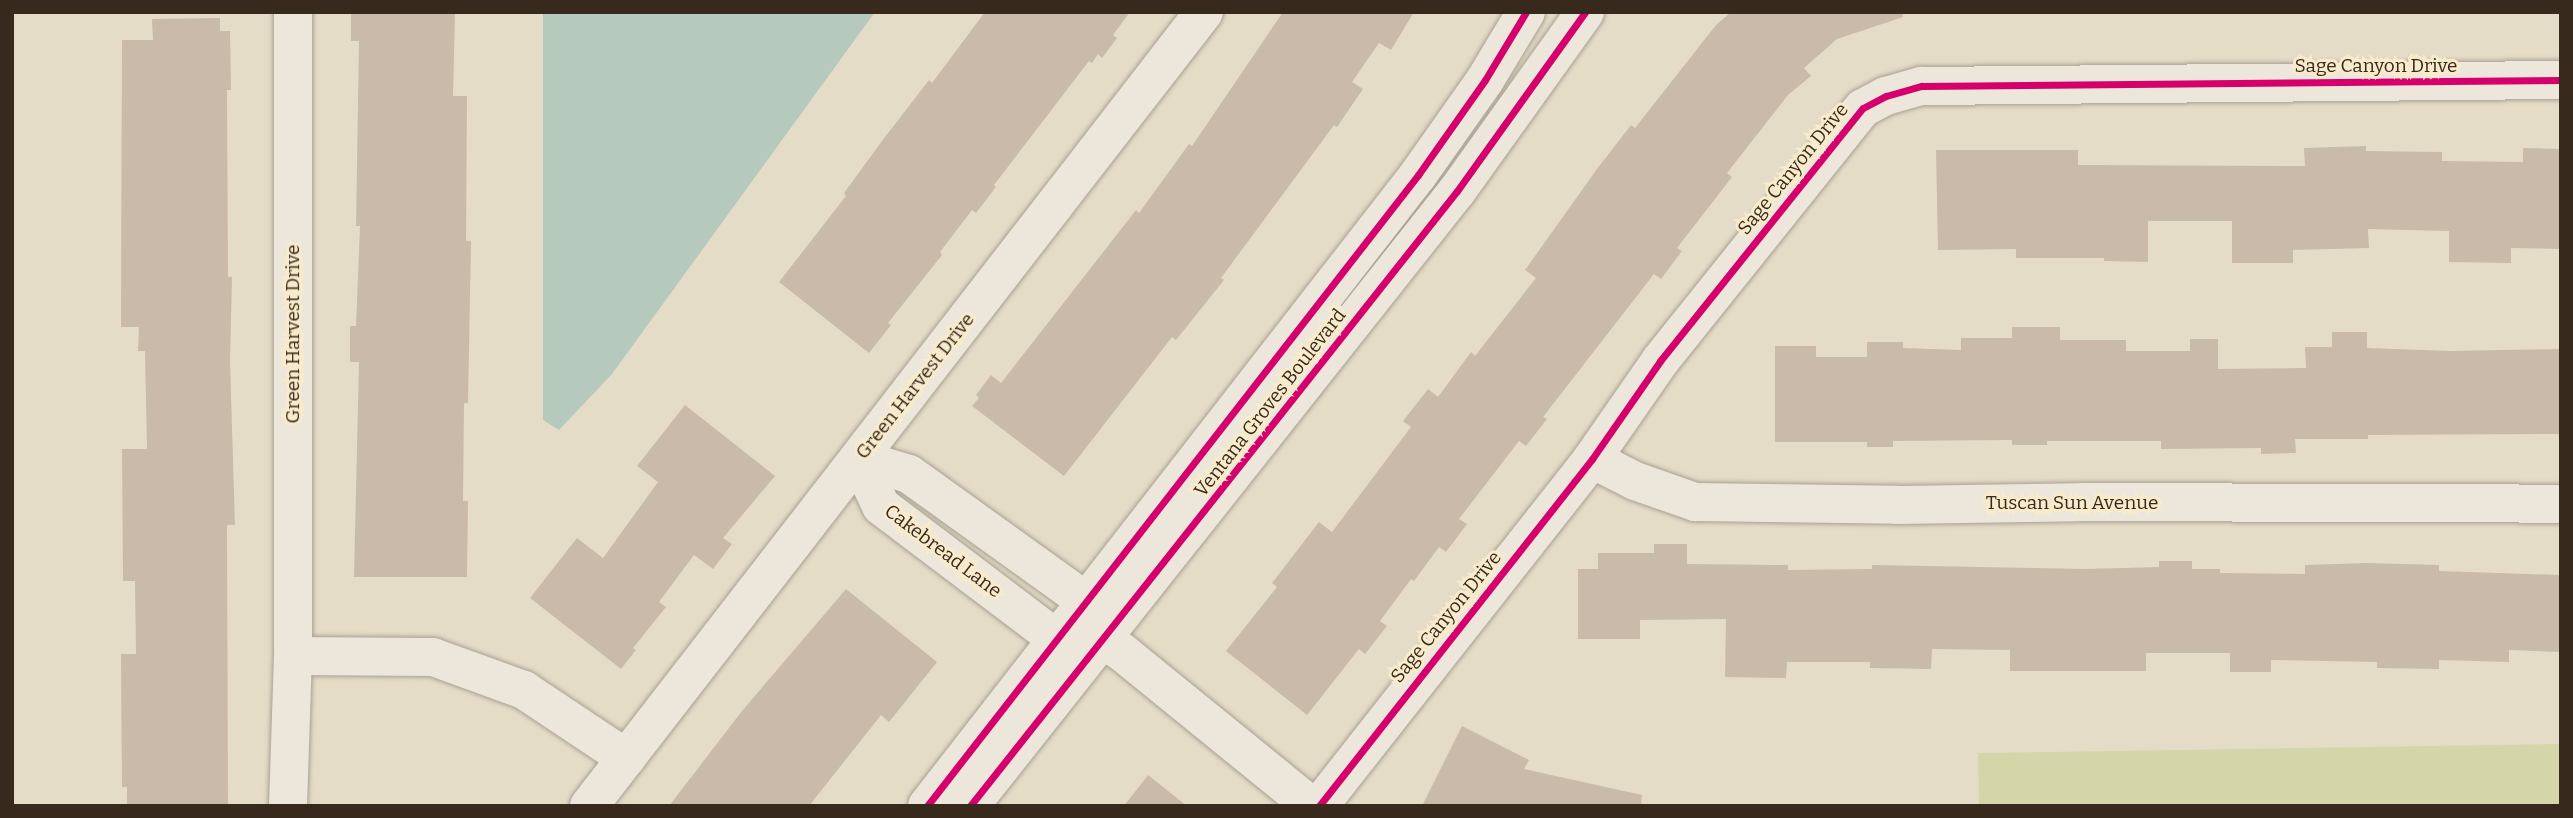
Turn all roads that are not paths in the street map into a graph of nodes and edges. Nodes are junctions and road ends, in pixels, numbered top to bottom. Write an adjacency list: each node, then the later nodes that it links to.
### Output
1 (293, 12): 12 (street, Green Harvest Drive)
2 (1204, 12): 6 (street, Green Harvest Drive)
3 (1526, 12): 9 (street, Ventana Groves Boulevard)
4 (1585, 12): 11 (street, Ventana Groves Boulevard)
5 (2561, 80): 7 (street, Sage Canyon Drive)
6 (859, 459): 9 (street, Cakebread Lane); 10 (street, Cakebread Lane); 13 (street, Green Harvest Drive)
7 (1592, 459): 8 (street, Tuscan Sun Avenue); 19 (street, Sage Canyon Drive)
8 (2561, 504)
9 (1087, 602): 10 (street, Ventana Groves Boulevard); 11 (street)
10 (1058, 639): 11 (street); 16 (street, Ventana Groves Boulevard)
11 (1101, 639): 17 (street, Ventana Groves Boulevard); 18 (street)
12 (293, 656): 13 (street); 14 (street, Green Harvest Drive)
13 (626, 758): 15 (street, Green Harvest Drive)
14 (288, 806)
15 (589, 806)
16 (927, 806)
17 (970, 806)
18 (1311, 806)
19 (1319, 806)

